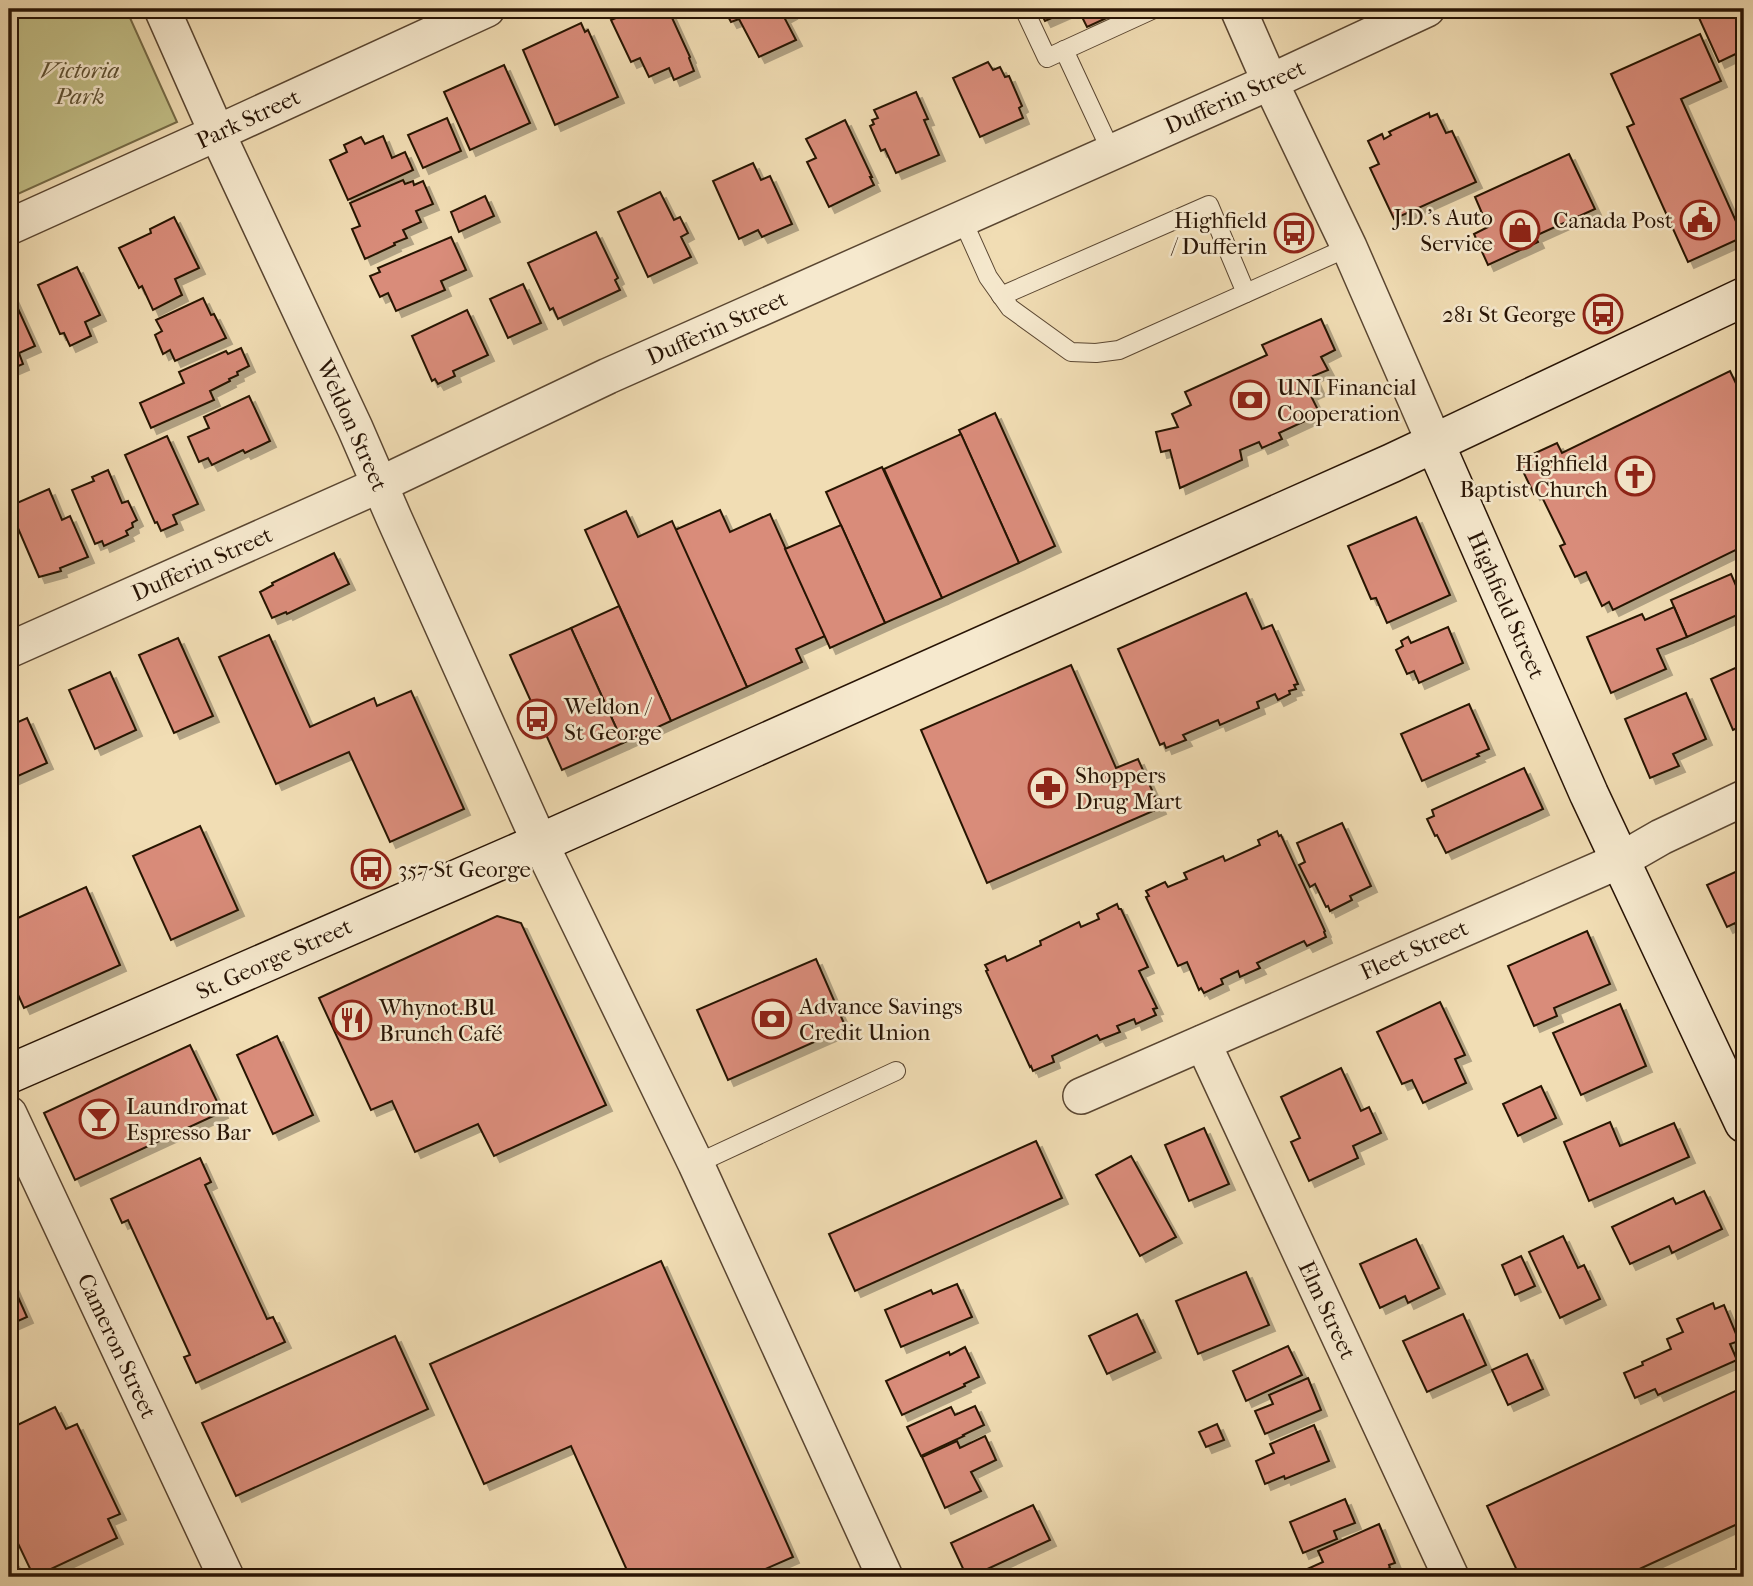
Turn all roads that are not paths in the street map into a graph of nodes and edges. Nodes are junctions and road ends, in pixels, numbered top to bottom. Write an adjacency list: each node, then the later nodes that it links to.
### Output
1 (162, 9): 9 (street, Weldon Street)
2 (487, 9): 9 (street, Park Street)
3 (1024, 9): 7 (lane)
4 (1154, 9): 7 (lane)
5 (1238, 9): 8 (street, Highfield Street)
6 (1427, 9): 8 (street, Dufferin Street)
7 (1064, 50): 10 (lane)
8 (1270, 82): 10 (street, Dufferin Street); 13 (street, Highfield Street)
9 (217, 133): 12 (street, Park Street); 18 (street, Weldon Street)
10 (1112, 153): 11 (street, Dufferin Street)
11 (962, 219): 15 (lane); 18 (street, Dufferin Street)
12 (9, 227)
13 (1349, 247): 14 (lane); 17 (street, Highfield Street)
14 (1247, 293): 15 (lane); 15 (lane)
15 (1001, 296)
16 (1744, 297): 17 (main road, St. George Street)
17 (1435, 444): 21 (main road, St. George Street); 22 (main road, Highfield Street)
18 (379, 485): 19 (street, Dufferin Street); 21 (street, Weldon Street)
19 (9, 650)
20 (1744, 797): 22 (street, Fleet Street)
21 (540, 843): 25 (main road, St. George Street); 29 (street, Weldon Street)
22 (1621, 860): 23 (street, Fleet Street); 28 (main road, Highfield Street)
23 (1203, 1043): 26 (street, Fleet Street); 32 (street, Elm Street)
24 (896, 1071): 29 (lane)
25 (9, 1074)
26 (1081, 1096)
27 (9, 1114): 30 (street, Cameron Street)
28 (1744, 1123)
29 (696, 1164): 31 (street, Weldon Street)
30 (226, 1577)
31 (885, 1577)
32 (1451, 1577)

